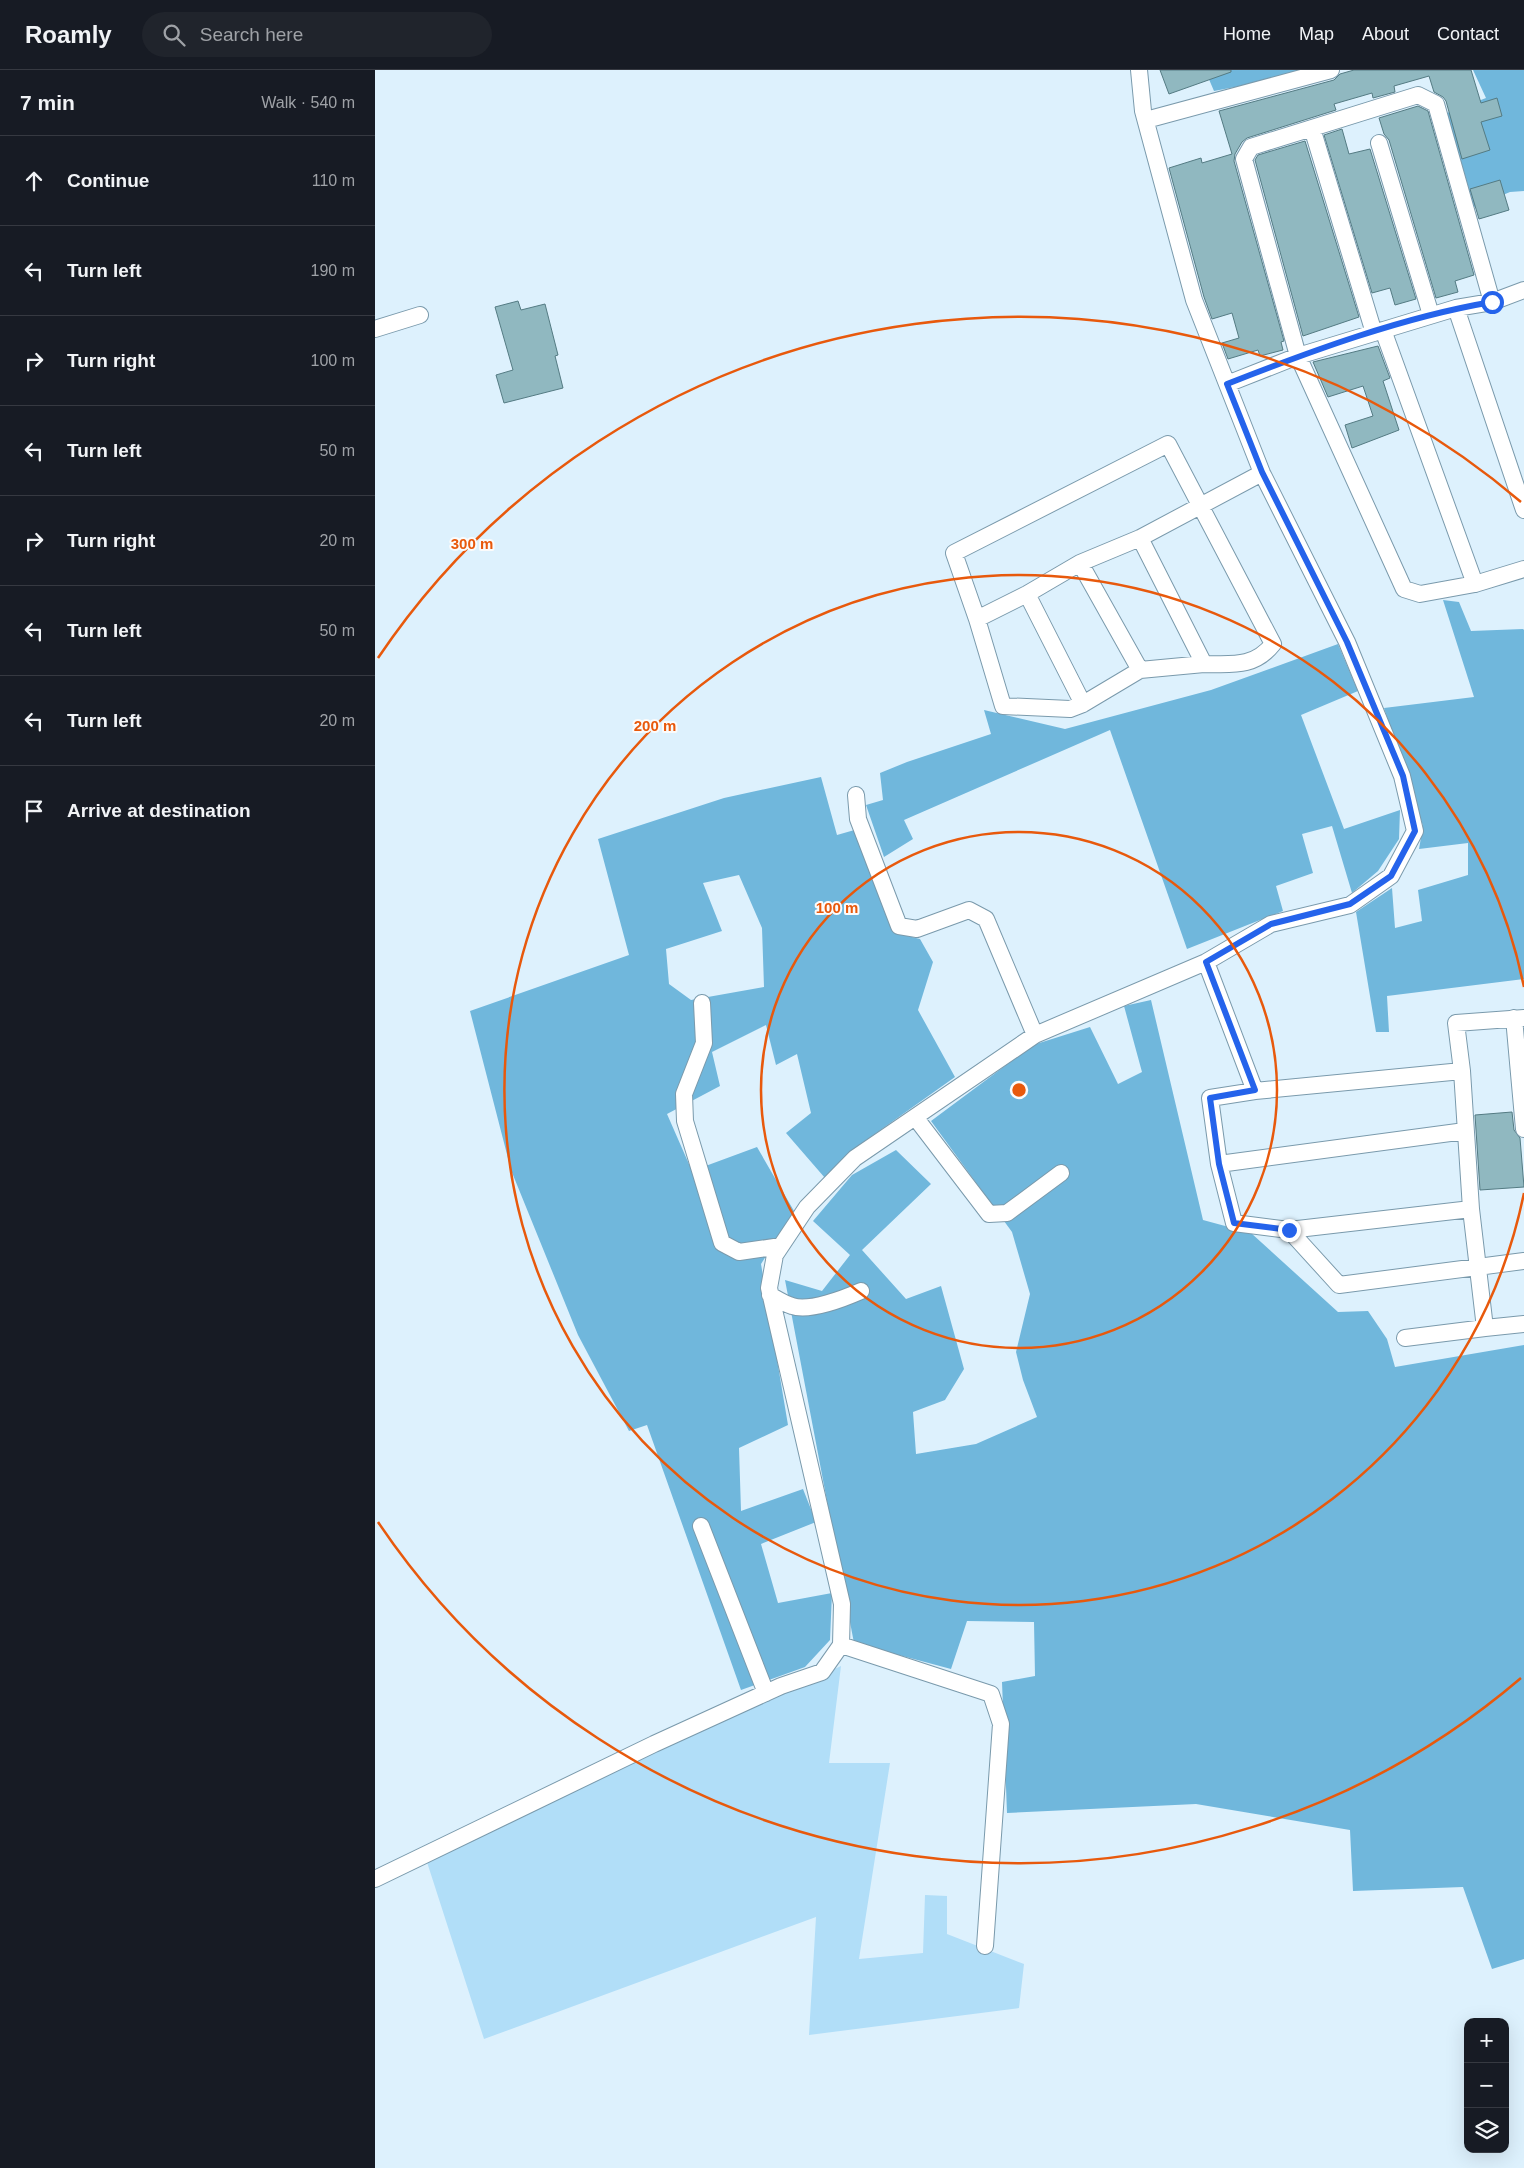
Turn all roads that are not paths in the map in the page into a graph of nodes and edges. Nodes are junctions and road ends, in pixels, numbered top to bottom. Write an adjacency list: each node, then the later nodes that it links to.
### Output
1 (1139, 70): 3 (street)
2 (1331, 70): 3 (street)
3 (1146, 120): 14 (street)
4 (1312, 128): 7 (street); 12 (street); 13 (street)
5 (1379, 143): 10 (street)
6 (1524, 290): 7 (street)
7 (1492, 302): 8 (street)
8 (1456, 308): 10 (street); 17 (street)
9 (420, 315): 11 (street)
10 (1431, 315): 12 (street)
11 (375, 329)
12 (1379, 331): 13 (street); 21 (street)
13 (1298, 356): 14 (street); 21 (street)
14 (1227, 384): 15 (street)
15 (1262, 472): 16 (street); 28 (street)
16 (1199, 506): 18 (street); 23 (street); 24 (street)
17 (1524, 510)
18 (1140, 538): 19 (street); 24 (street)
19 (1080, 563): 22 (street); 25 (street)
20 (1524, 569): 21 (street)
21 (1475, 584)
22 (1027, 594): 23 (street); 26 (street)
23 (977, 618): 26 (street)
24 (1204, 664): 25 (street)
25 (1140, 670): 26 (street)
26 (1083, 704)
27 (856, 795): 31 (street)
28 (1206, 962): 31 (street); 33 (street)
29 (703, 1003): 41 (street)
30 (1519, 1018): 32 (street); 35 (street)
31 (1035, 1035): 34 (street)
32 (1462, 1071): 33 (street); 36 (street)
33 (1255, 1090): 37 (street)
34 (915, 1117): 38 (street); 41 (street)
35 (1524, 1129)
36 (1465, 1131): 37 (street); 39 (street)
37 (1219, 1164): 40 (street)
38 (1061, 1173)
39 (1471, 1209): 40 (street); 43 (street)
40 (1289, 1230): 43 (street)
41 (781, 1246): 45 (street)
42 (1524, 1260): 43 (street)
43 (1479, 1267): 47 (street)
44 (861, 1290): 45 (street)
45 (770, 1295): 50 (street)
46 (1524, 1324): 47 (street)
47 (1485, 1328): 48 (street)
48 (1405, 1338)
49 (701, 1526): 51 (street)
50 (841, 1645): 51 (street); 53 (street)
51 (766, 1693): 52 (street)
52 (375, 1879)
53 (985, 1946)

